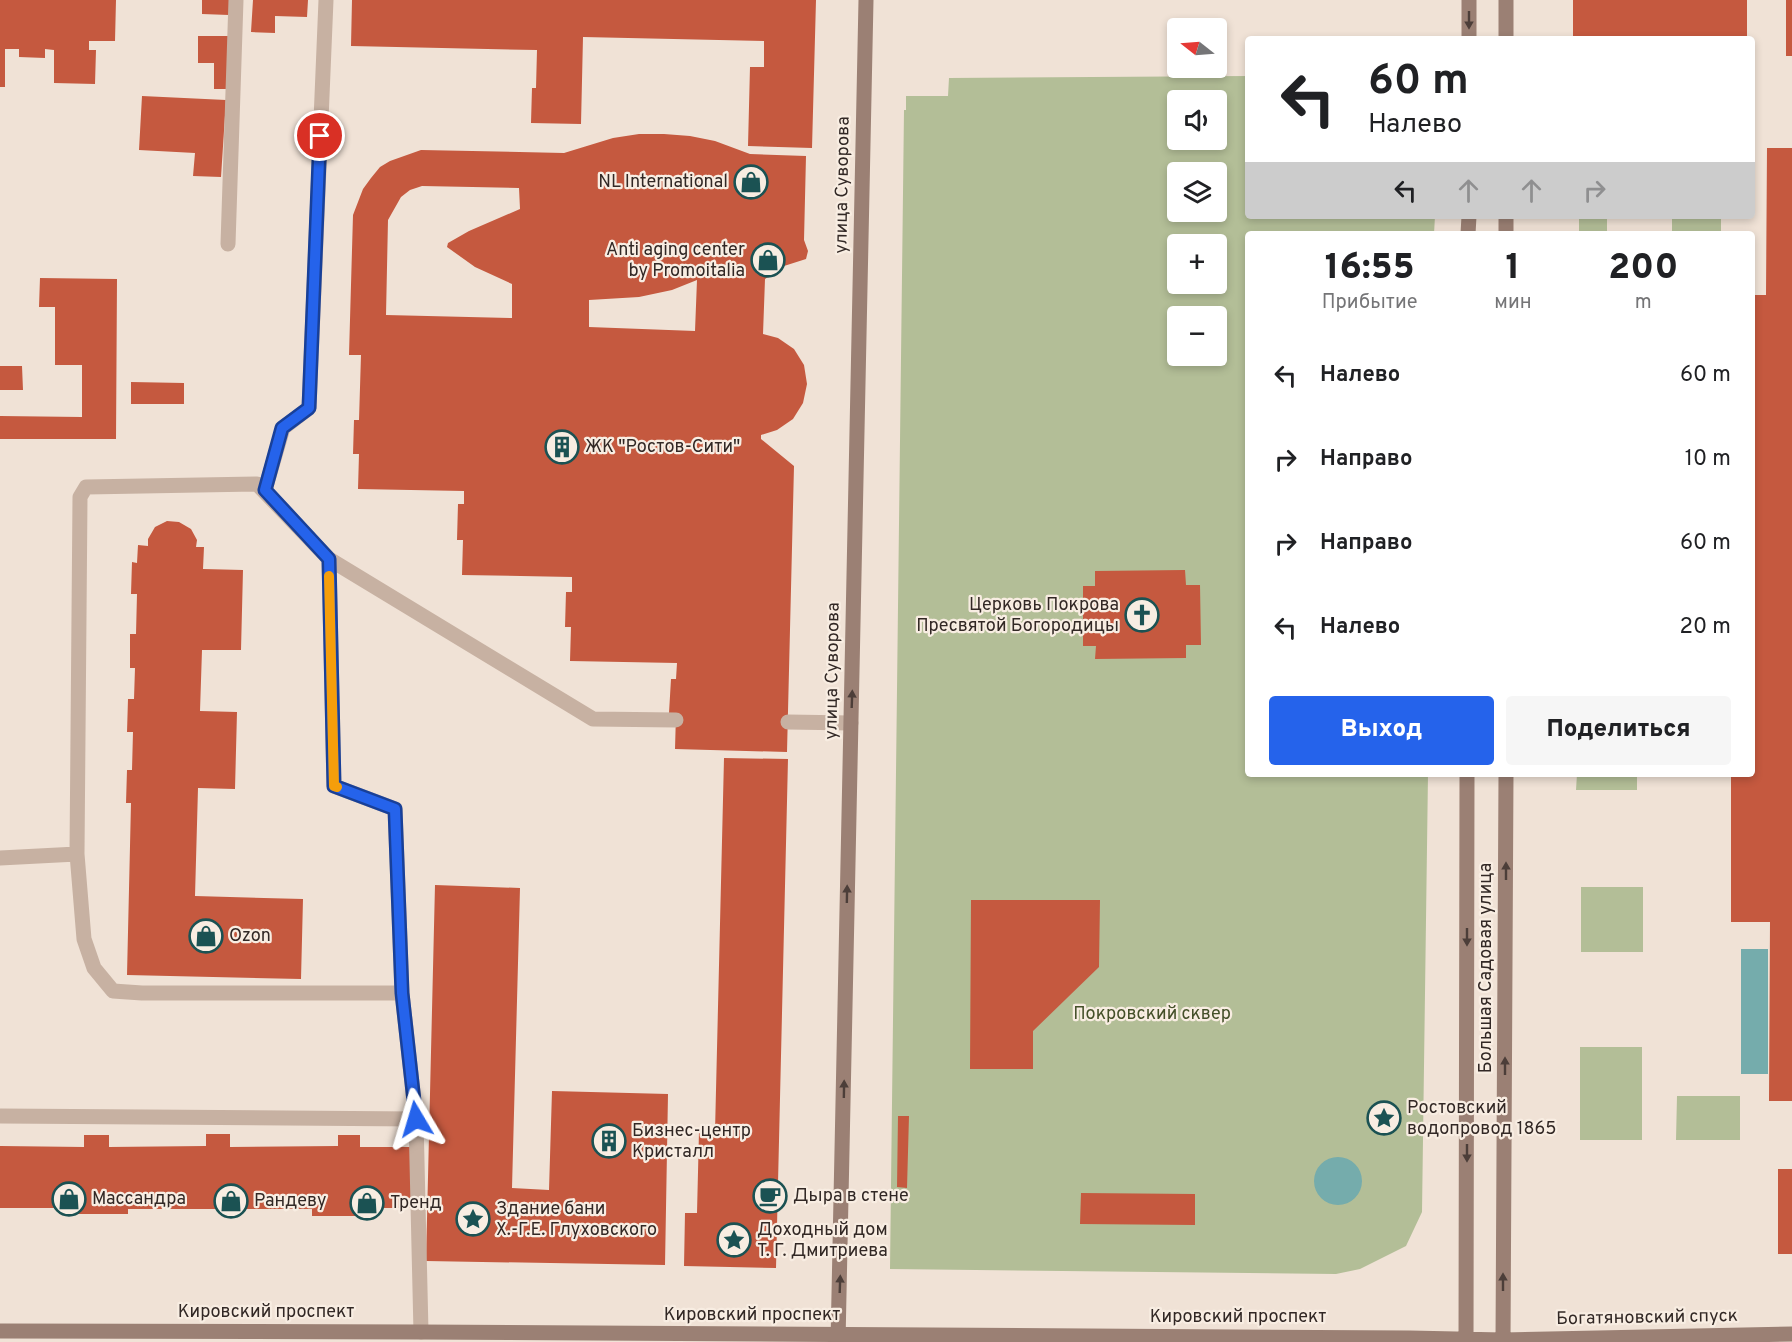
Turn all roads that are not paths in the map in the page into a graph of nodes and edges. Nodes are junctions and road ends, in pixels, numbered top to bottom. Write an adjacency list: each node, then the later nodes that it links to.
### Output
1 (236, 0): 8 (lane)
2 (326, 0): 9 (lane)
3 (866, 0): 13 (main road, улица Суворова, one-way to 3)
4 (1469, 0): 6 (main road, one-way to 6)
5 (1506, 0): 7 (main road)
6 (1469, 36)
7 (1506, 36)
8 (228, 244)
9 (265, 490): 10 (lane); 16 (lane)
10 (329, 559): 11 (lane); 18 (lane)
11 (675, 720)
12 (788, 722): 13 (lane)
13 (851, 723): 24 (main road, улица Суворова, one-way to 13)
14 (1467, 777): 25 (main road, Большая Садовая улица, one-way to 25)
15 (1506, 777): 26 (main road, Большая Садовая улица, one-way to 15)
16 (77, 854): 17 (lane); 18 (lane)
17 (0, 858)
18 (402, 993): 20 (lane)
19 (0, 1116): 20 (lane)
20 (416, 1119): 22 (lane)
21 (0, 1331): 22 (main road, Кировский проспект)
22 (421, 1332): 24 (main road, Кировский проспект)
23 (1792, 1334): 26 (main road, Богатяновский спуск)
24 (838, 1339): 25 (main road, Кировский проспект)
25 (1466, 1341): 26 (main road, Кировский проспект)
26 (1503, 1341)

